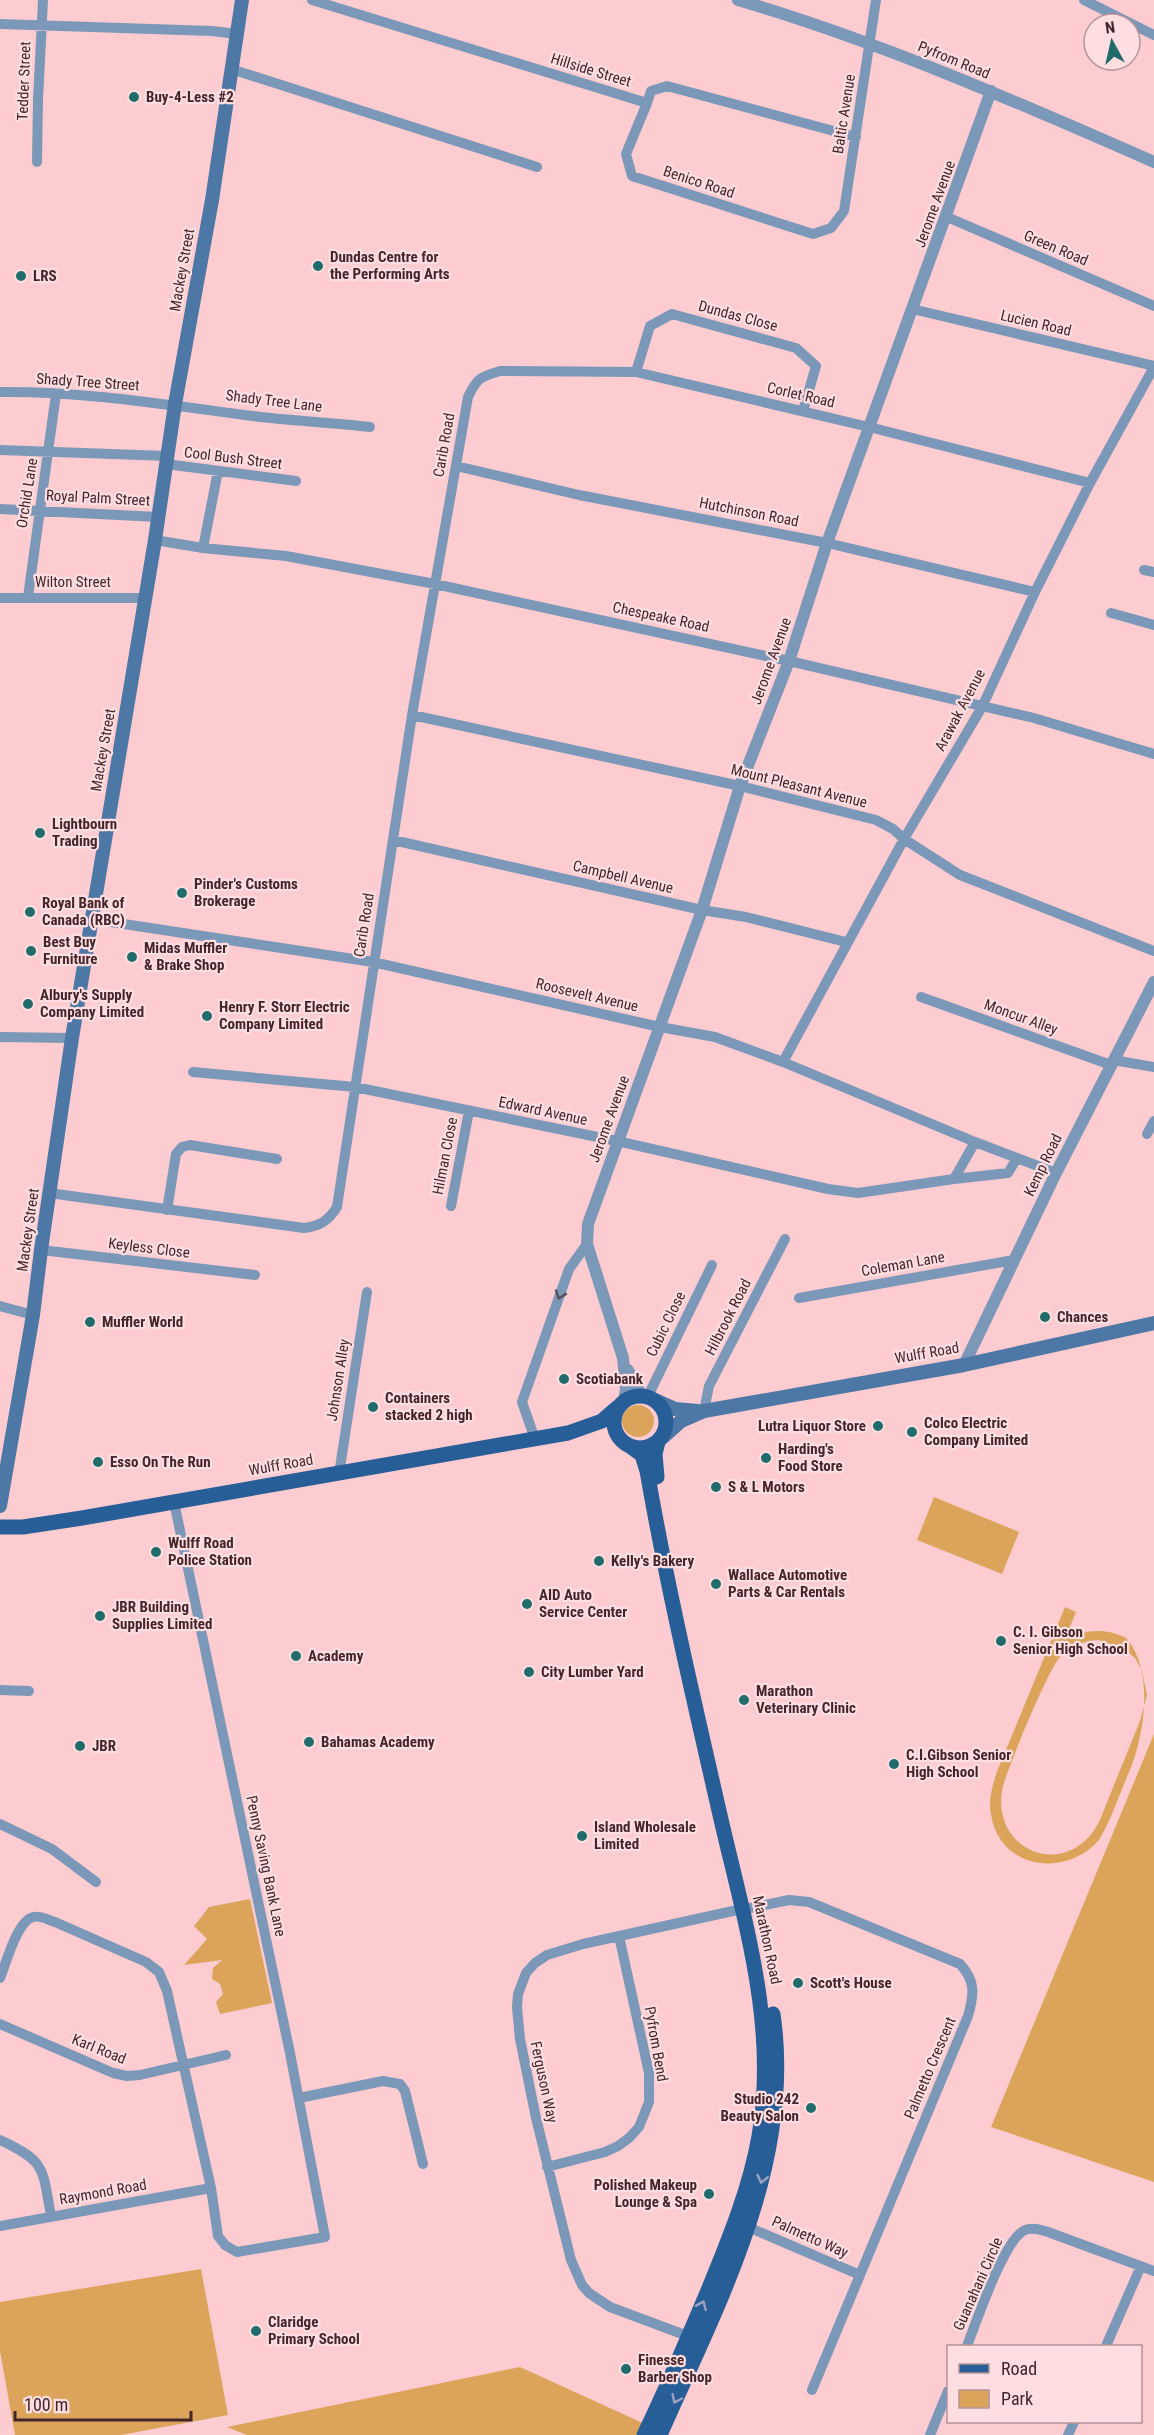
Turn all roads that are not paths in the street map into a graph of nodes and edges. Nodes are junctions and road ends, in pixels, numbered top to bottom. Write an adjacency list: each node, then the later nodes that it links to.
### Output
1 (43, 0): 8 (street, Tedder Street)
2 (242, 0): 9 (main road, Mackey Street)
3 (312, 0): 14 (street, Hillside Street)
4 (738, 0): 11 (street, Pyfrom Road)
5 (876, 0): 11 (street, Baltic Avenue)
6 (1084, 0): 10 (street)
7 (0, 24): 8 (street)
8 (41, 24): 9 (street); 16 (street, Tedder Street)
9 (237, 34): 12 (main road, Mackey Street)
10 (1154, 35)
11 (871, 43): 13 (street, Pyfrom Road); 15 (street, Baltic Avenue)
12 (231, 69): 18 (street); 28 (main road, Mackey Street)
13 (991, 91): 17 (street, Pyfrom Road); 19 (street, Jerome Avenue)
14 (647, 103): 15 (street, Hillside Street); 20 (street, Benico Road)
15 (856, 137): 20 (street, Baltic Avenue)
16 (37, 162)
17 (1154, 162)
18 (537, 167)
19 (947, 217): 21 (street, Green Road); 22 (street, Jerome Avenue)
20 (831, 228)
21 (1154, 306)
22 (912, 309): 23 (street, Lucien Road); 31 (street, Jerome Avenue)
23 (1154, 367): 38 (street, Arawak Avenue)
24 (500, 371): 25 (street, Corlet Road); 35 (street, Carib Road)
25 (636, 372): 29 (street, Corlet Road); 29 (street, Dundas Close)
26 (0, 392): 27 (street, Shady Tree Street)
27 (56, 394): 28 (street, Shady Tree Street); 33 (street, Orchid Lane)
28 (175, 404): 30 (street, Shady Tree Lane); 34 (main road, Mackey Street)
29 (803, 411): 31 (street, Corlet Road)
30 (370, 426)
31 (869, 427): 38 (street, Corlet Road); 43 (street, Jerome Avenue)
32 (0, 450): 33 (street, Cool Bush Street)
33 (48, 453): 34 (street, Cool Bush Street); 40 (street, Orchid Lane)
34 (167, 460): 36 (street, Cool Bush Street); 41 (main road, Mackey Street)
35 (456, 466): 43 (street, Hutchinson Road); 45 (street, Carib Road)
36 (218, 471): 37 (street, Cool Bush Street); 44 (street)
37 (296, 481)
38 (1090, 483): 46 (street, Arawak Avenue)
39 (0, 508): 40 (street, Royal Palm Street)
40 (38, 510): 41 (street, Royal Palm Street); 47 (street, Orchid Lane)
41 (158, 517): 42 (main road, Mackey Street)
42 (155, 540): 44 (street, Chespeake Road); 48 (main road, Mackey Street)
43 (827, 543): 46 (street, Hutchinson Road); 52 (street, Jerome Avenue)
44 (203, 548): 45 (street, Chespeake Road)
45 (435, 584): 52 (street, Chespeake Road); 54 (street, Carib Road)
46 (1035, 592): 53 (street, Arawak Avenue)
47 (28, 597): 48 (street, Wilton Street); 49 (street, Wilton Street)
48 (146, 597): 60 (main road, Mackey Street)
49 (0, 598)
50 (1111, 613): 51 (street)
51 (1154, 625)
52 (789, 661): 53 (street, Chespeake Road); 56 (street, Jerome Avenue)
53 (982, 707): 55 (street, Chespeake Road); 57 (street, Arawak Avenue)
54 (412, 715): 56 (street, Mount Pleasant Avenue); 58 (street, Carib Road)
55 (1154, 754)
56 (740, 786): 57 (street, Mount Pleasant Avenue); 59 (street, Jerome Avenue)
57 (904, 839): 61 (street, Arawak Avenue); 62 (street, Mount Pleasant Avenue)
58 (393, 840): 59 (street, Campbell Avenue); 63 (street, Carib Road)
59 (702, 910): 61 (street, Campbell Avenue); 66 (street, Jerome Avenue)
60 (91, 919): 63 (street, Roosevelt Avenue); 68 (main road, Mackey Street)
61 (846, 942): 69 (street, Arawak Avenue)
62 (1154, 951)
63 (373, 962): 66 (street, Roosevelt Avenue); 73 (street, Carib Road)
64 (1154, 982): 70 (street, Kemp Road)
65 (921, 997): 70 (street, Moncur Alley)
66 (660, 1027): 69 (street, Roosevelt Avenue); 77 (street, Jerome Avenue)
67 (0, 1037): 68 (street)
68 (72, 1038): 83 (main road, Mackey Street)
69 (783, 1062): 78 (street, Roosevelt Avenue)
70 (1112, 1062): 71 (street, Moncur Alley); 81 (street, Kemp Road)
71 (1154, 1067)
72 (193, 1071): 73 (street, Edward Avenue)
73 (355, 1087): 74 (street, Edward Avenue); 85 (street, Carib Road)
74 (469, 1111): 77 (street, Edward Avenue); 84 (street, Hilman Close)
75 (1154, 1121): 76 (street)
76 (1147, 1134)
77 (617, 1142): 82 (street, Edward Avenue); 87 (street, Jerome Avenue)
78 (975, 1142): 79 (street, Roosevelt Avenue); 82 (street)
79 (1017, 1158): 81 (street, Roosevelt Avenue); 82 (street, Edward Avenue)
80 (277, 1159): 85 (street)
81 (1056, 1173): 89 (street, Kemp Road)
82 (954, 1179)
83 (50, 1193): 85 (street, Carib Road); 88 (main road, Mackey Street)
84 (451, 1206)
85 (167, 1210)
86 (784, 1239): 101 (street, Hilbrook Road)
87 (587, 1244): 97 (street, Jerome Avenue); 103 (street, Jerome Avenue, one-way to 103)
88 (40, 1251): 91 (street, Keyless Close); 95 (main road, Mackey Street)
89 (1014, 1260): 93 (street, Coleman Lane); 98 (street, Kemp Road)
90 (712, 1265): 99 (street, Cubic Close)
91 (255, 1275)
92 (367, 1292): 106 (street, Johnson Alley)
93 (799, 1299)
94 (0, 1306): 95 (street)
95 (33, 1315): 108 (main road, Mackey Street)
96 (1154, 1323): 98 (main road, Wulff Road)
97 (623, 1358): 99 (street, Jerome Avenue); 100 (street, Jerome Avenue)
98 (964, 1365): 101 (main road, Wulff Road)
99 (649, 1398): 100 (main road); 101 (main road, Wulff Road); 104 (main road)
100 (621, 1404): 102 (main road, Wulff Road); 105 (main road)
101 (704, 1411): 104 (main road, Wulff Road)
102 (568, 1433): 103 (main road, Wulff Road); 105 (main road, Wulff Road)
103 (535, 1440): 106 (main road, Wulff Road)
104 (659, 1440): 105 (main road); 114 (main road, Marathon Road)
105 (629, 1446): 114 (main road, Marathon Road)
106 (339, 1474): 107 (main road, Wulff Road)
107 (174, 1502): 109 (main road, Wulff Road); 120 (street, Penny Saving Bank Lane)
108 (0, 1506)
109 (0, 1527)
110 (0, 1690): 111 (street)
111 (29, 1691)
112 (0, 1824): 113 (street)
113 (96, 1882)
114 (746, 1909): 115 (street, Ferguson Way); 127 (main road, Marathon Road, one-way to 127); 130 (street, Palmetto Crescent); 131 (main road, Marathon Road, one-way to 114)
115 (619, 1936): 123 (street, Pyfrom Bend); 123 (street, Ferguson Way)
116 (0, 1978): 119 (street)
117 (0, 2024): 119 (street, Karl Road)
118 (225, 2055): 119 (street, Karl Road)
119 (185, 2065): 124 (street)
120 (299, 2098): 122 (street); 124 (street, Penny Saving Bank Lane)
121 (0, 2140): 125 (street)
122 (423, 2164)
123 (548, 2167): 131 (street, Ferguson Way)
124 (211, 2188): 125 (street, Raymond Road)
125 (51, 2216): 126 (street, Raymond Road)
126 (0, 2226)
127 (748, 2227): 130 (street, Palmetto Way); 131 (main road, Marathon Road)
128 (1141, 2266): 129 (street, Guanahani Circle); 132 (street, Guanahani Circle); 133 (street)
129 (1154, 2271)
130 (860, 2275): 134 (street, Palmetto Crescent)
131 (696, 2339): 136 (main road, Marathon Road); 137 (main road, Marathon Road, one-way to 137)
132 (967, 2345)
133 (1106, 2345)
134 (812, 2390)
135 (947, 2393): 138 (street)
136 (644, 2435)
137 (660, 2435)
138 (930, 2435)

